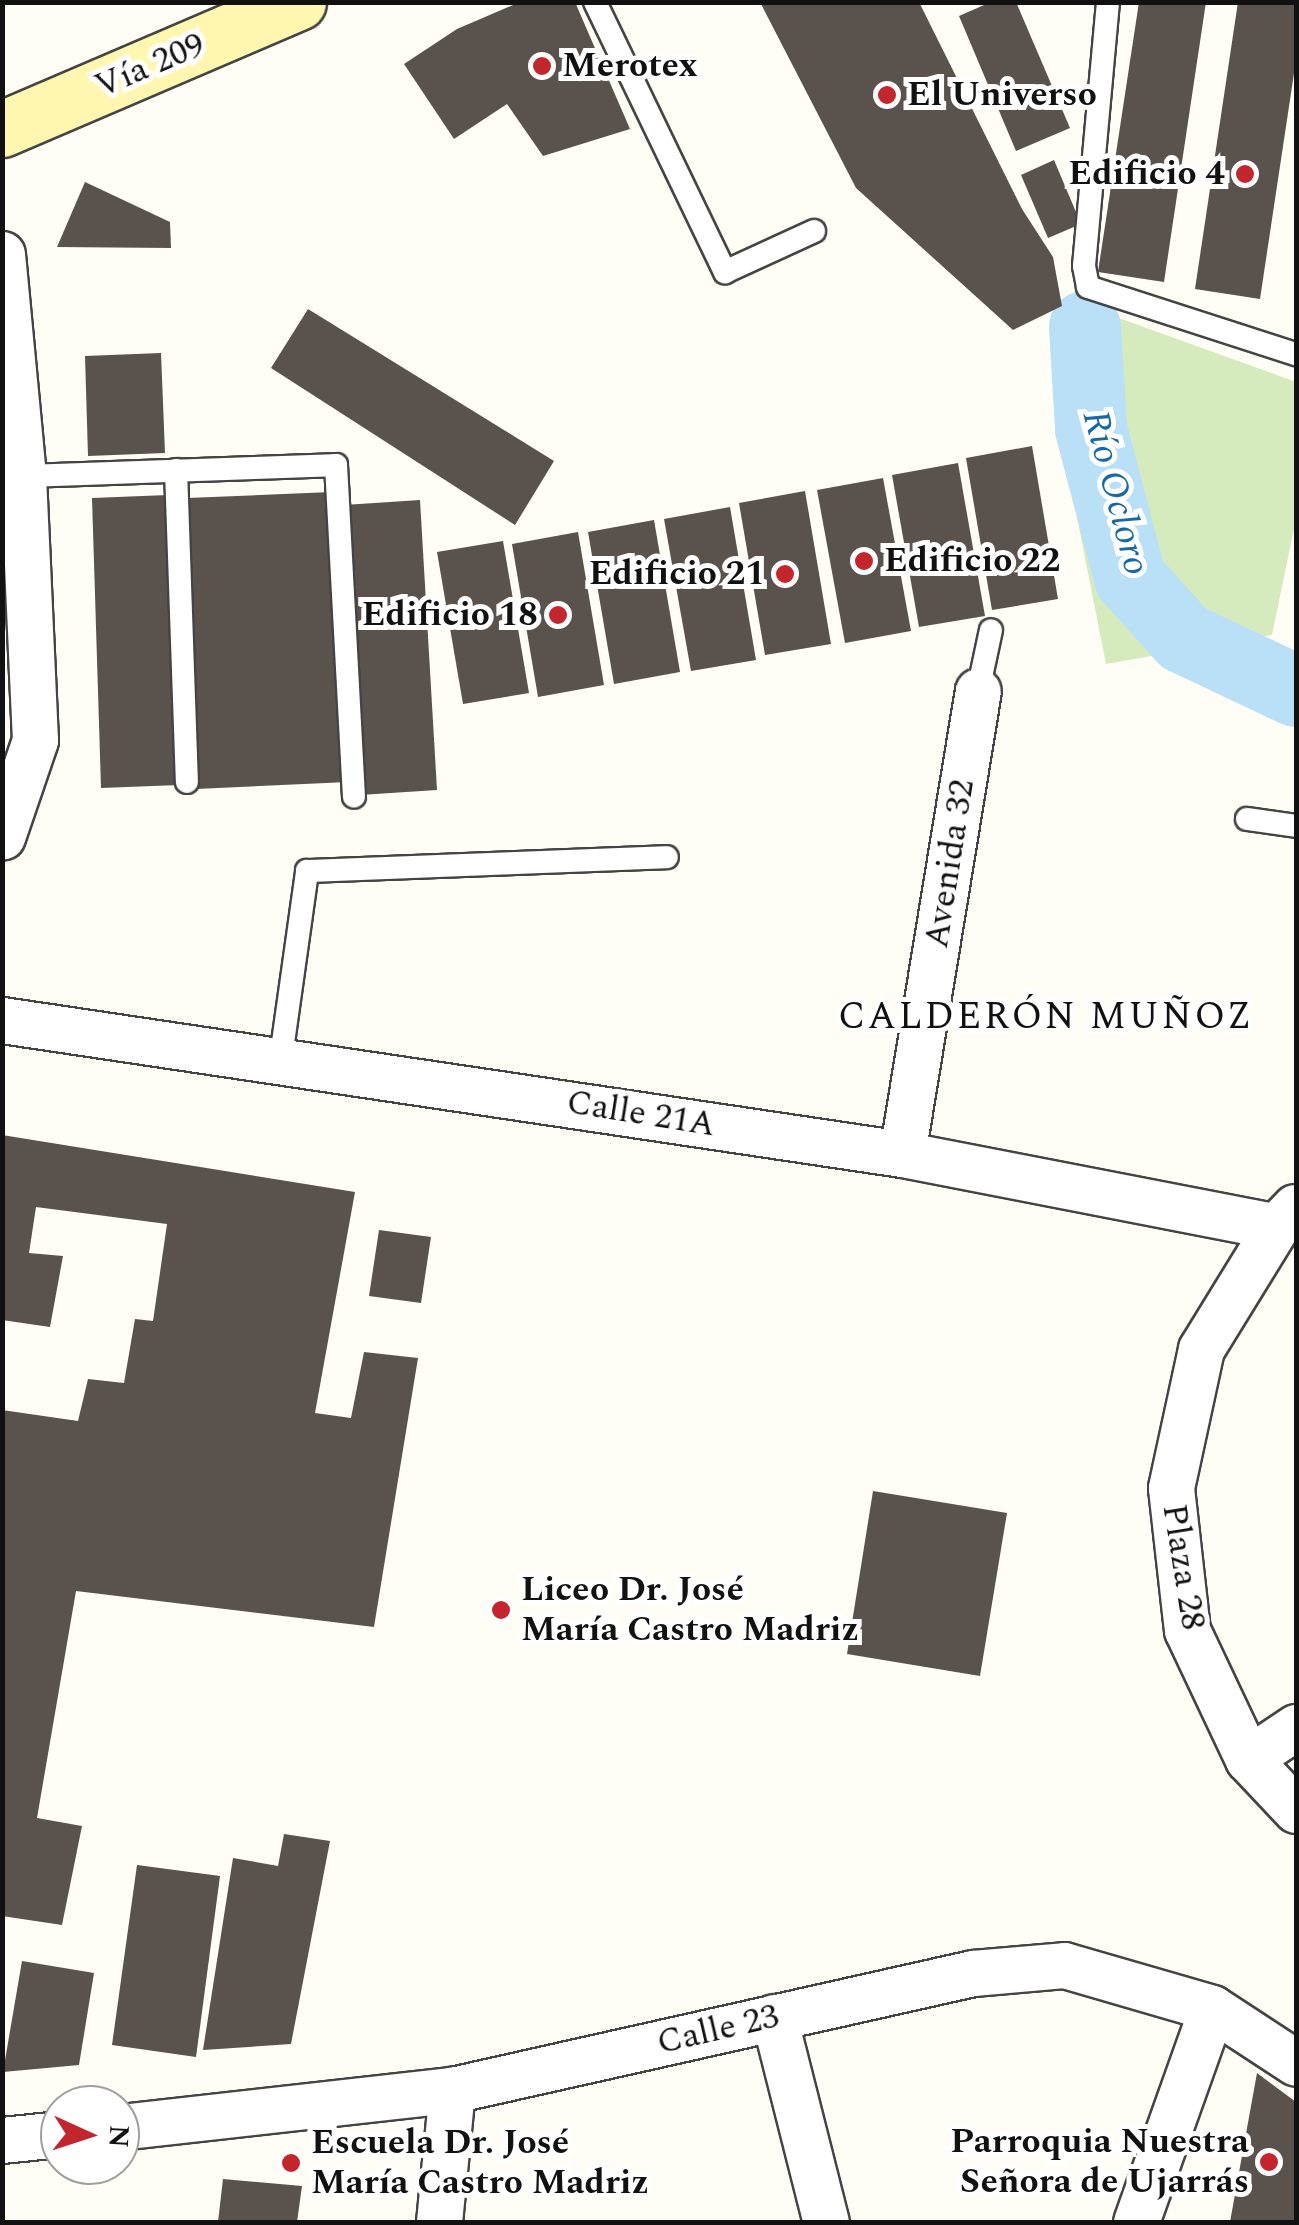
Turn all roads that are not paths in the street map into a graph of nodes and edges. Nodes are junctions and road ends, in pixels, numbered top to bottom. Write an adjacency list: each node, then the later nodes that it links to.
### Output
1 (298, 2): 4 (main road, Vía 209)
2 (595, 2): 5 (lane)
3 (1108, 2): 7 (lane)
4 (2, 129)
5 (814, 231)
6 (2, 254): 9 (street)
7 (1296, 354)
8 (176, 470): 9 (lane); 12 (lane); 13 (lane)
9 (23, 476): 16 (street)
10 (991, 630): 11 (lane)
11 (978, 691): 20 (street, Avenida 32)
12 (187, 782)
13 (354, 796)
14 (1247, 818): 15 (lane)
15 (1296, 826)
16 (2, 836)
17 (667, 858): 19 (lane)
18 (2, 1020): 19 (street, Calle 21A)
19 (281, 1057): 20 (street, Calle 21A)
20 (902, 1154): 21 (street, Calle 21A)
21 (1286, 1216): 23 (street, Plaza 28)
22 (1296, 1728): 23 (street)
23 (1248, 1759): 24 (street, Plaza 28)
24 (1296, 1810)
25 (1212, 2008): 26 (street, Calle 23); 27 (street, Calle 23); 34 (street)
26 (774, 2017): 28 (street, Calle 23); 33 (street)
27 (1296, 2062)
28 (452, 2090): 29 (street, Calle 23); 32 (street)
29 (140, 2125)
30 (40, 2136): 31 (street)
31 (2, 2140)
32 (439, 2222)
33 (826, 2222)
34 (1136, 2222)

